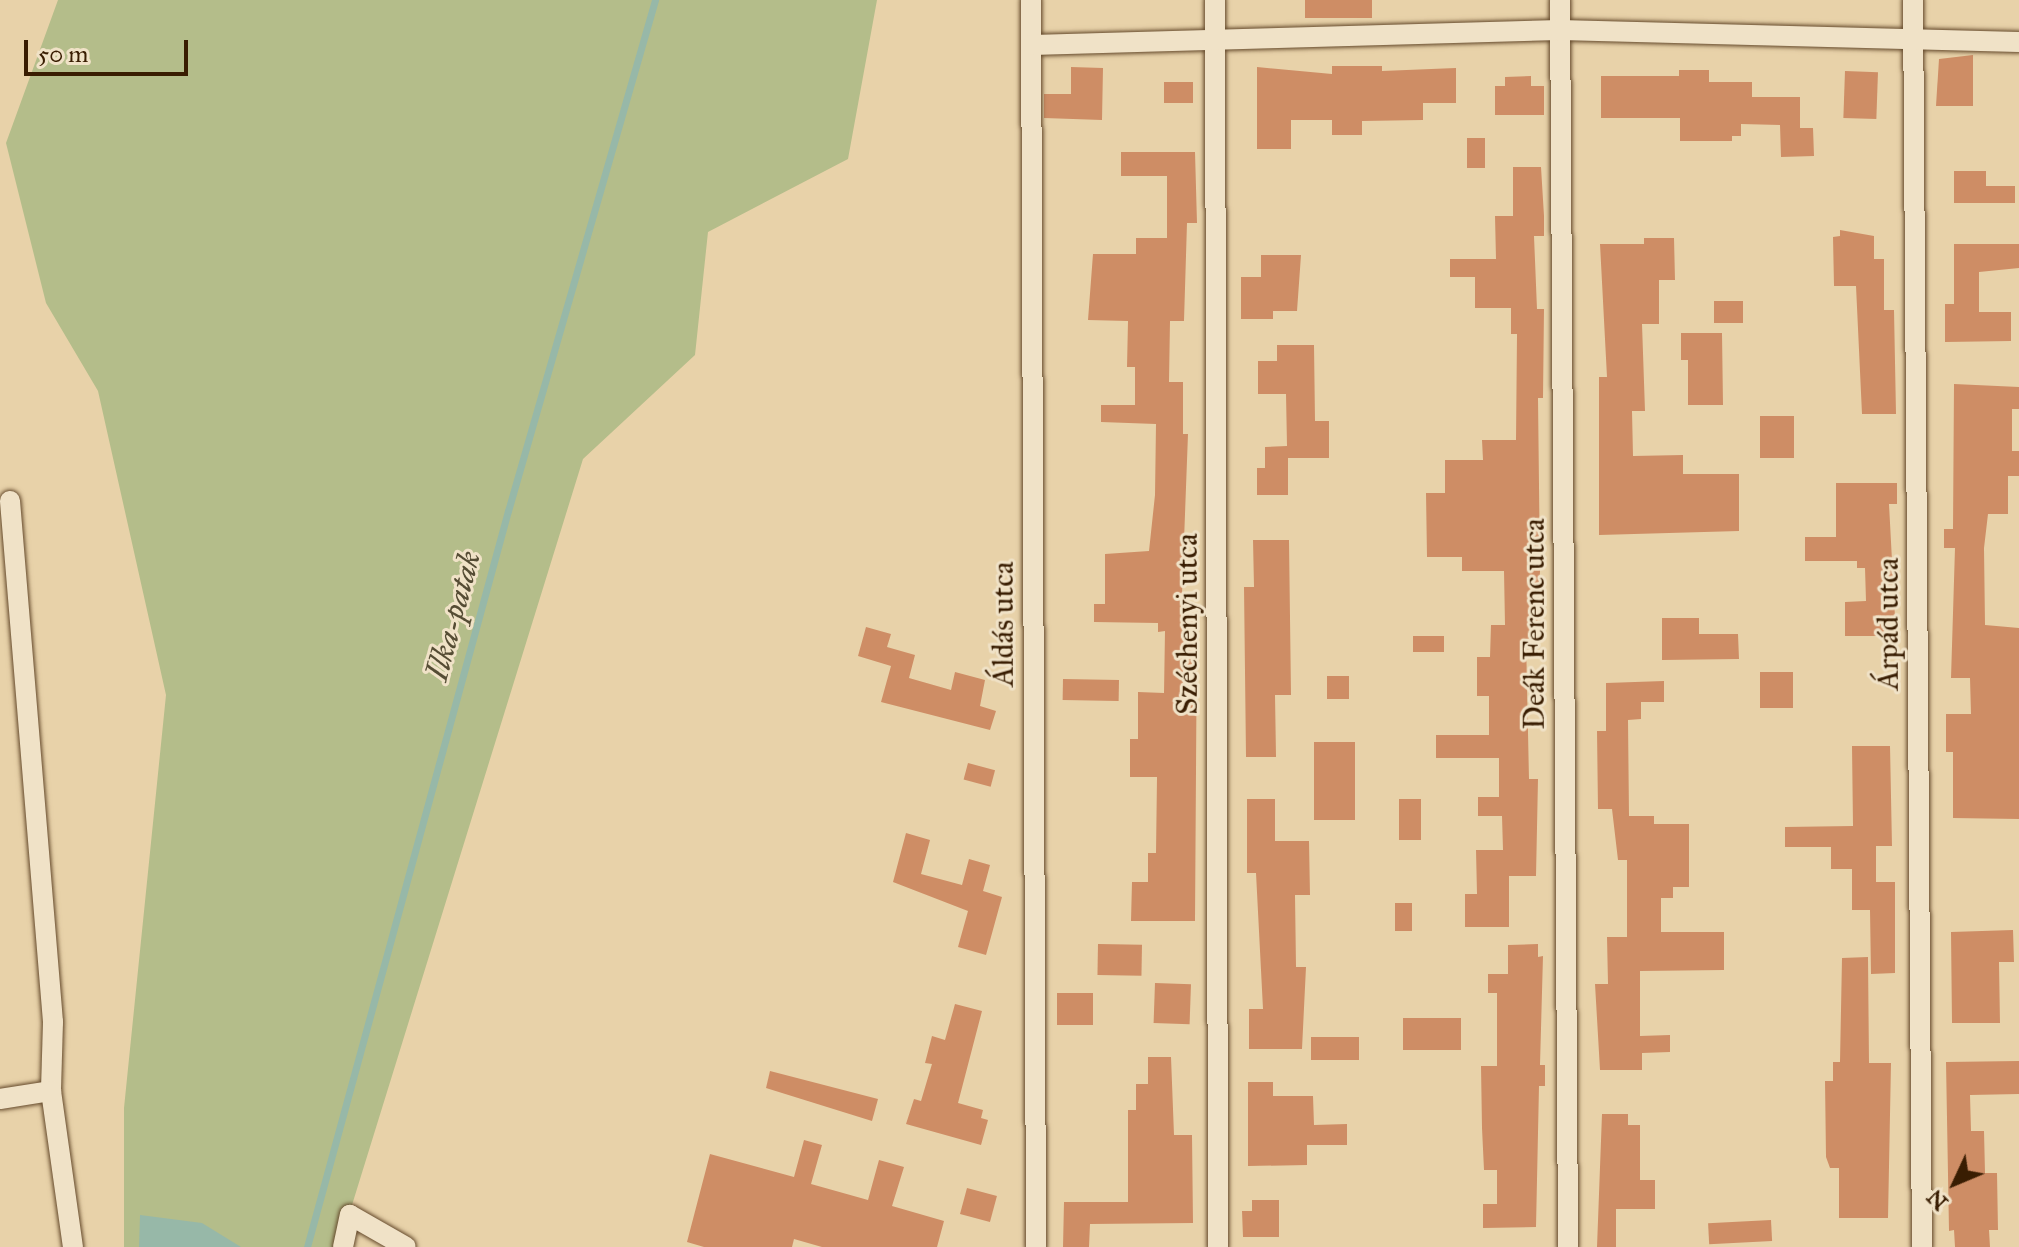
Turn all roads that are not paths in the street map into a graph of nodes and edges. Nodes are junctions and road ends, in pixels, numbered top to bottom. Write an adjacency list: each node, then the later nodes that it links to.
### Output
1 (1031, 0): 9 (street, Áldás utca)
2 (1215, 0): 6 (street, Széchenyi utca)
3 (1560, 0): 5 (street, Deák Ferenc utca)
4 (1913, 0): 7 (street, Árpád utca)
5 (1560, 30): 6 (street); 7 (street); 18 (street, Deák Ferenc utca)
6 (1216, 40): 9 (street); 17 (street, Széchenyi utca)
7 (1913, 41): 8 (street); 19 (street, Árpád utca)
8 (2019, 42)
9 (1032, 45): 16 (street, Áldás utca)
10 (10, 501): 11 (street)
11 (51, 1091): 12 (street); 13 (street)
12 (0, 1099)
13 (73, 1247)
14 (343, 1247): 15 (street)
15 (406, 1247)
16 (1036, 1247)
17 (1218, 1247)
18 (1568, 1247)
19 (1922, 1247)

